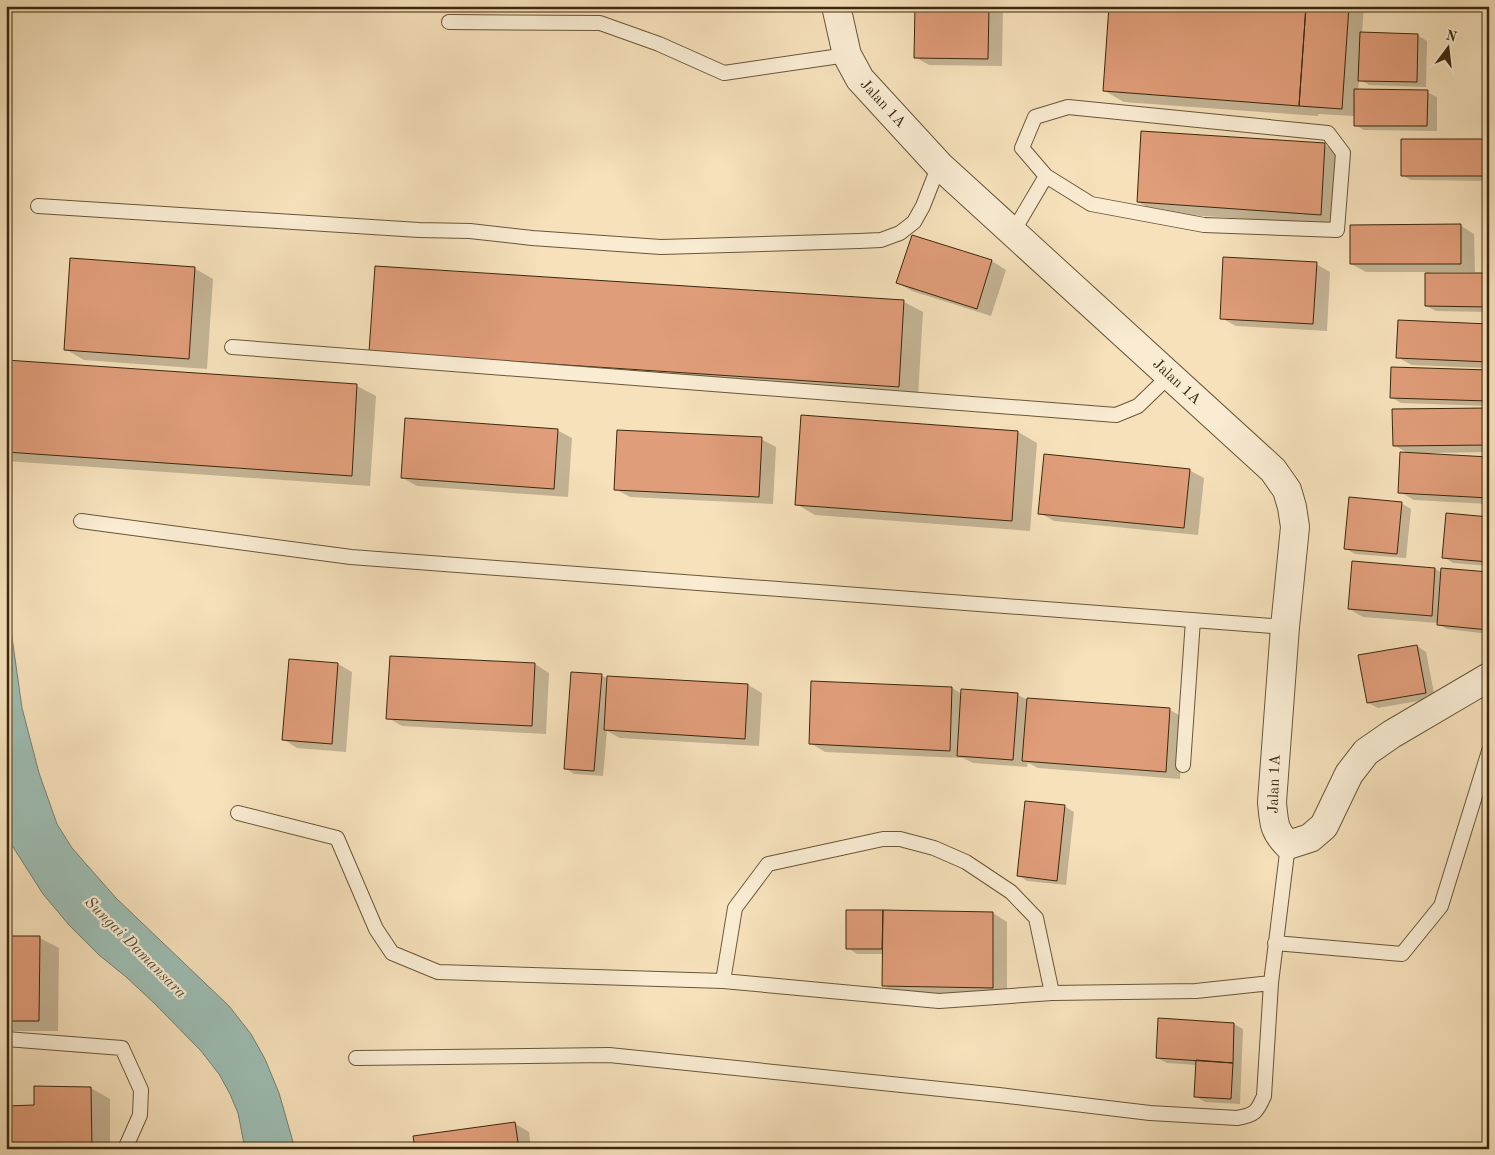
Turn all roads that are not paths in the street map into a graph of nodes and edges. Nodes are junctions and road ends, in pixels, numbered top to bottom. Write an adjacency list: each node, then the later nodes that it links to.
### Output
1 (836, 6): 3 (street, Jalan 1A)
2 (449, 22): 3 (lane)
3 (847, 55): 4 (street, Jalan 1A)
4 (939, 165): 6 (lane); 7 (street, Jalan 1A)
5 (1046, 176): 5 (lane); 7 (lane)
6 (38, 206)
7 (1013, 232): 9 (street, Jalan 1A)
8 (232, 347): 9 (lane)
9 (1170, 375): 12 (street, Jalan 1A)
10 (80, 521): 11 (lane)
11 (1193, 620): 12 (lane); 15 (lane)
12 (1285, 627): 17 (street, Jalan 1A)
13 (1489, 677): 17 (street)
14 (1489, 751): 18 (lane)
15 (1183, 765)
16 (238, 813): 19 (lane)
17 (1288, 845): 18 (lane)
18 (1275, 943): 20 (lane)
19 (723, 982): 21 (lane); 21 (lane)
20 (1271, 983): 21 (lane); 23 (lane)
21 (1052, 993)
22 (6, 1039): 24 (lane)
23 (356, 1058)
24 (125, 1149)

